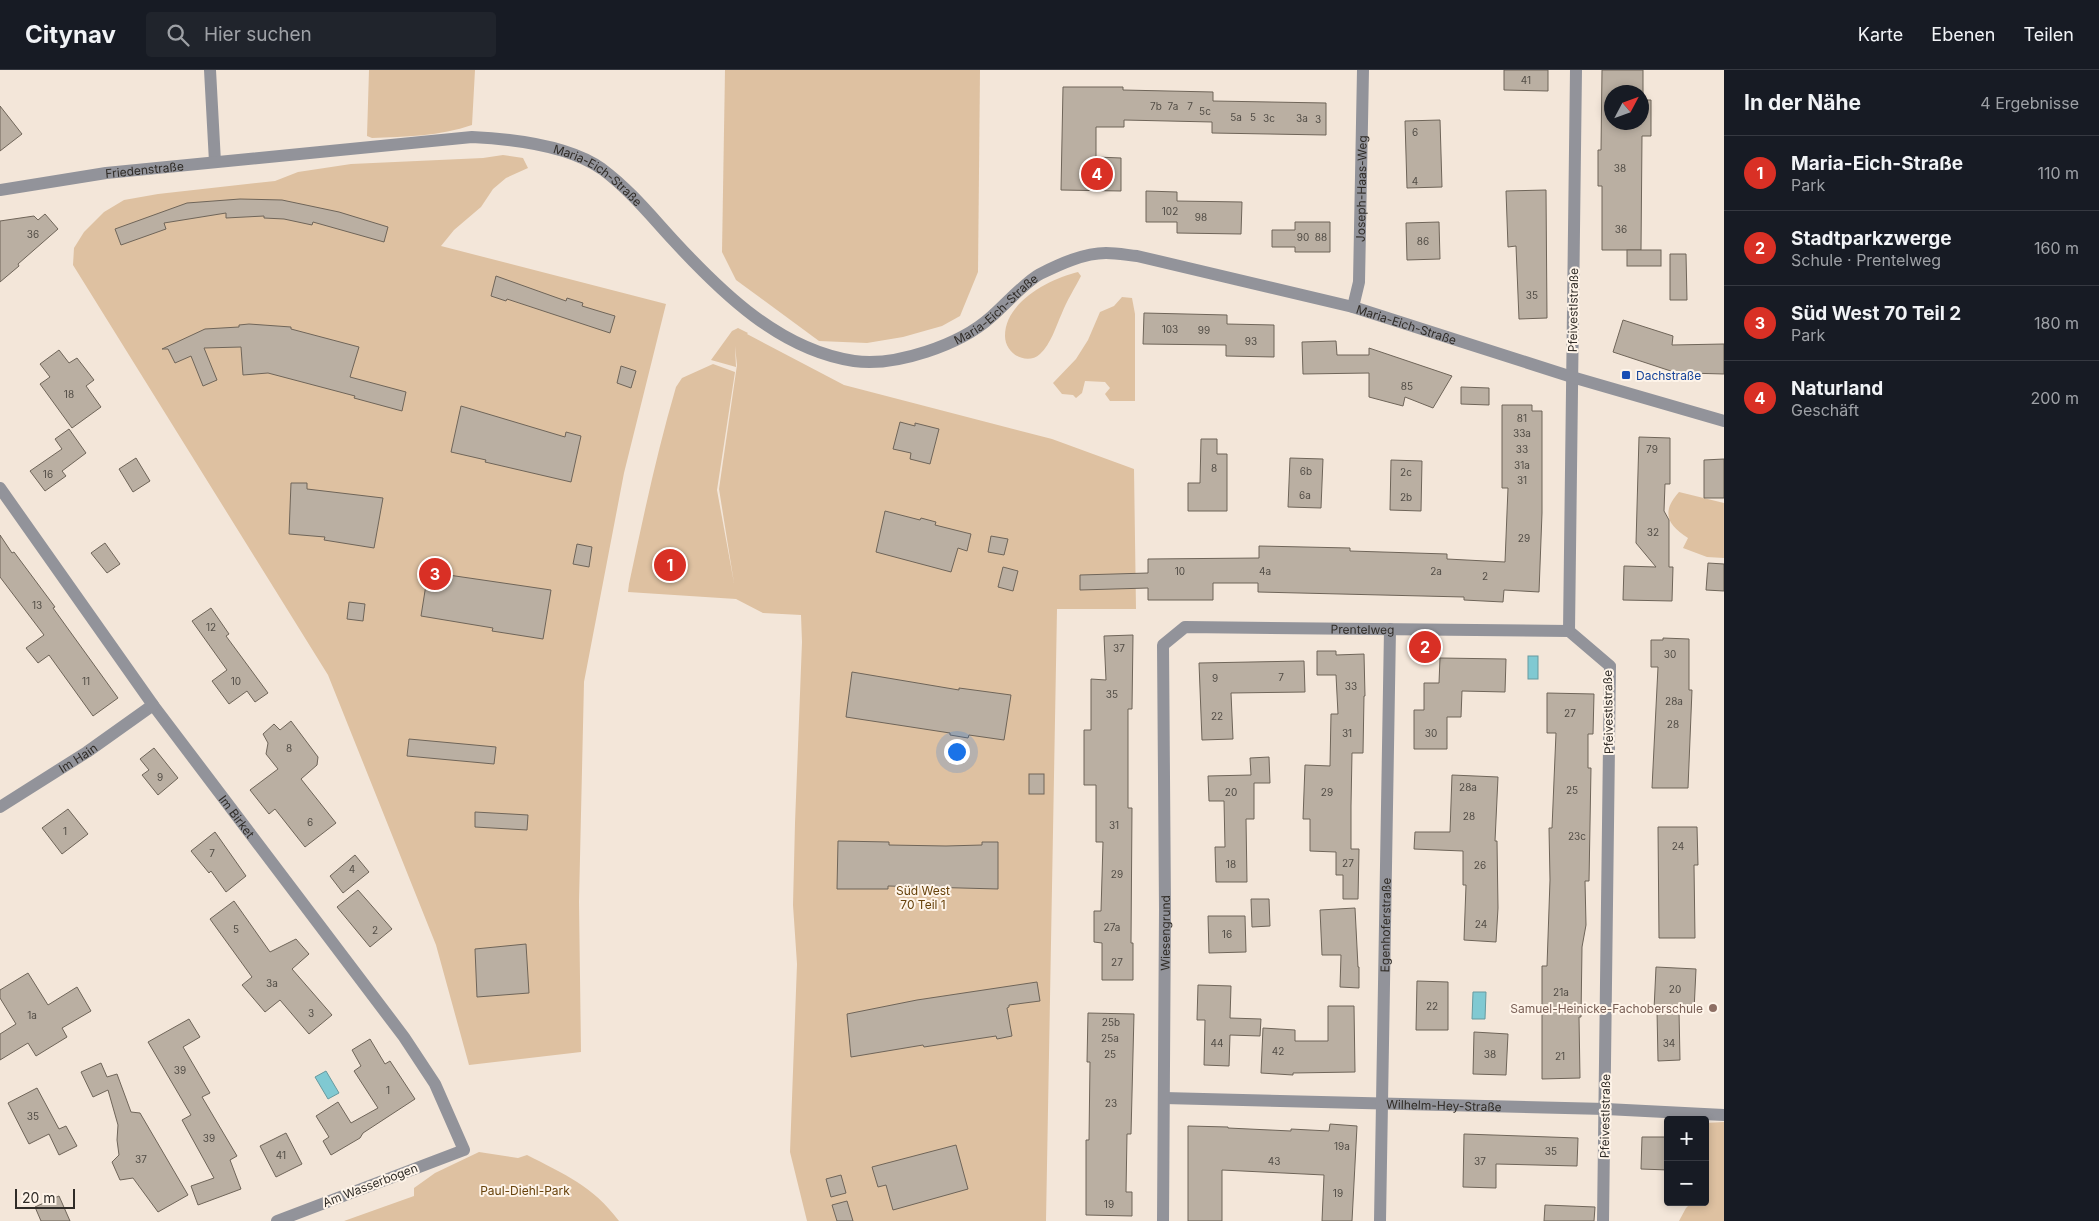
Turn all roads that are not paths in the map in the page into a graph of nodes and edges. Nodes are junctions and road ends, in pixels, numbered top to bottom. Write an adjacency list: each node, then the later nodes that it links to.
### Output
1 (210, 70): 5 (street)
2 (1363, 70): 7 (street, Joseph-Haas-Weg)
3 (1576, 70): 8 (street, Pfeivestlstraße)
4 (290, 155): 5 (street, Friedenstraße); 7 (street, Maria-Eich-Straße)
5 (215, 162): 6 (street, Friedenstraße)
6 (0, 190)
7 (1353, 307): 8 (street, Maria-Eich-Straße)
8 (1572, 377): 9 (street, Maria-Eich-Straße); 12 (street, Pfeivestlstraße)
9 (1724, 421)
10 (0, 488): 14 (street, Im Birket)
11 (1390, 630): 12 (street, Prentelweg); 13 (street, Prentelweg); 17 (street, Egenhoferstraße)
12 (1569, 631): 18 (street, Pfeivestlstraße)
13 (1162, 645): 16 (street, Wiesengrund)
14 (153, 705): 15 (street, Im Hain); 20 (street, Im Birket)
15 (0, 807)
16 (1164, 1098): 17 (street, Wilhelm-Hey-Straße); 22 (street, Wiesengrund)
17 (1382, 1104): 18 (street, Wilhelm-Hey-Straße); 23 (street, Egenhoferstraße)
18 (1606, 1109): 19 (street, Wilhelm-Hey-Straße); 24 (street, Pfeivestlstraße)
19 (1724, 1115)
20 (464, 1150): 21 (street, Am Wasserbogen)
21 (277, 1221)
22 (1163, 1221)
23 (1380, 1221)
24 (1603, 1221)

